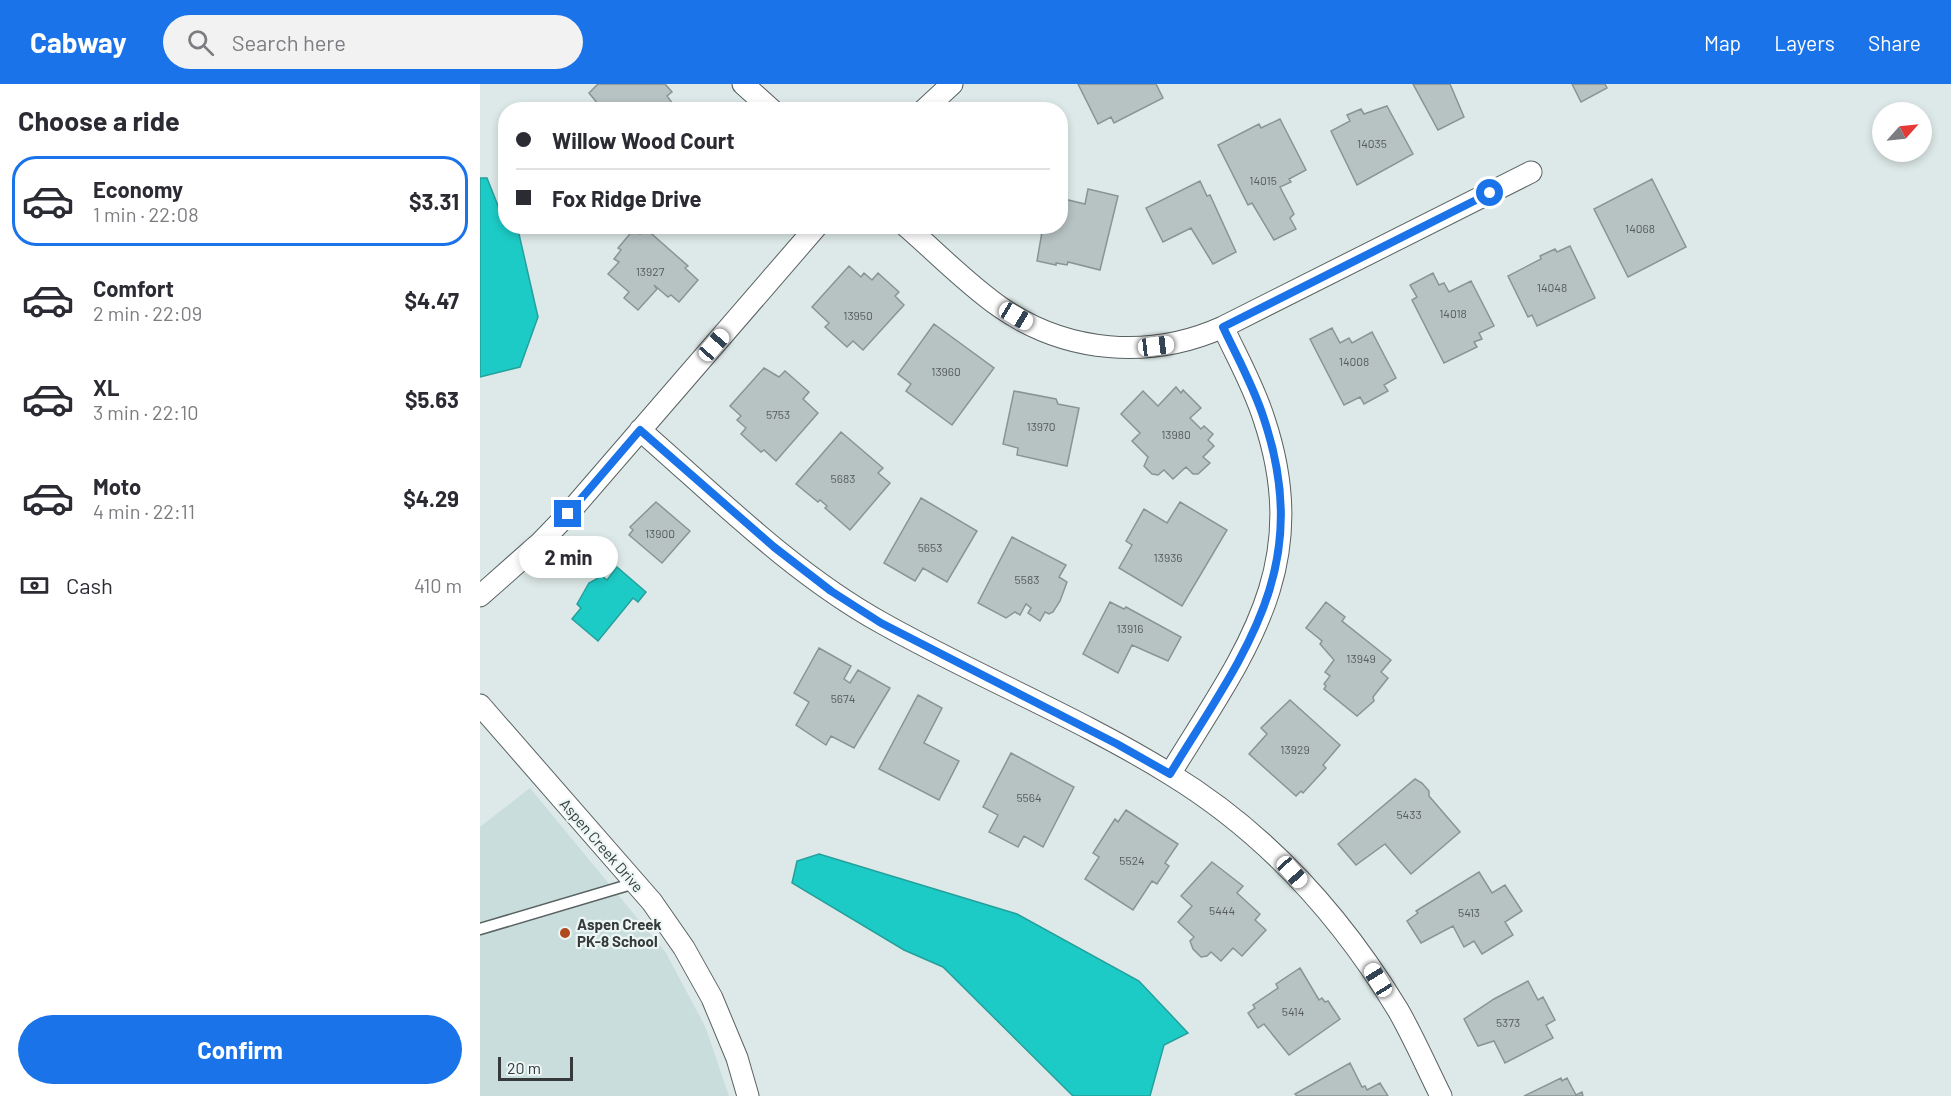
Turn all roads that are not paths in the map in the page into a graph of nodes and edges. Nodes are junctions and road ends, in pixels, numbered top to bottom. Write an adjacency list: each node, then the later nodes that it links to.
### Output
1 (743, 84): 3 (street)
2 (952, 84): 4 (street)
3 (763, 102)
4 (933, 102)
5 (1532, 172): 8 (street)
6 (810, 234): 9 (street)
7 (915, 234): 8 (street)
8 (1223, 327): 12 (street)
9 (640, 430): 10 (street); 12 (street)
10 (480, 596)
11 (480, 705): 13 (street, Aspen Creek Drive)
12 (1170, 774): 16 (street)
13 (635, 883): 14 (lane); 15 (street, Aspen Creek Drive)
14 (480, 929)
15 (748, 1096)
16 (1441, 1096)

